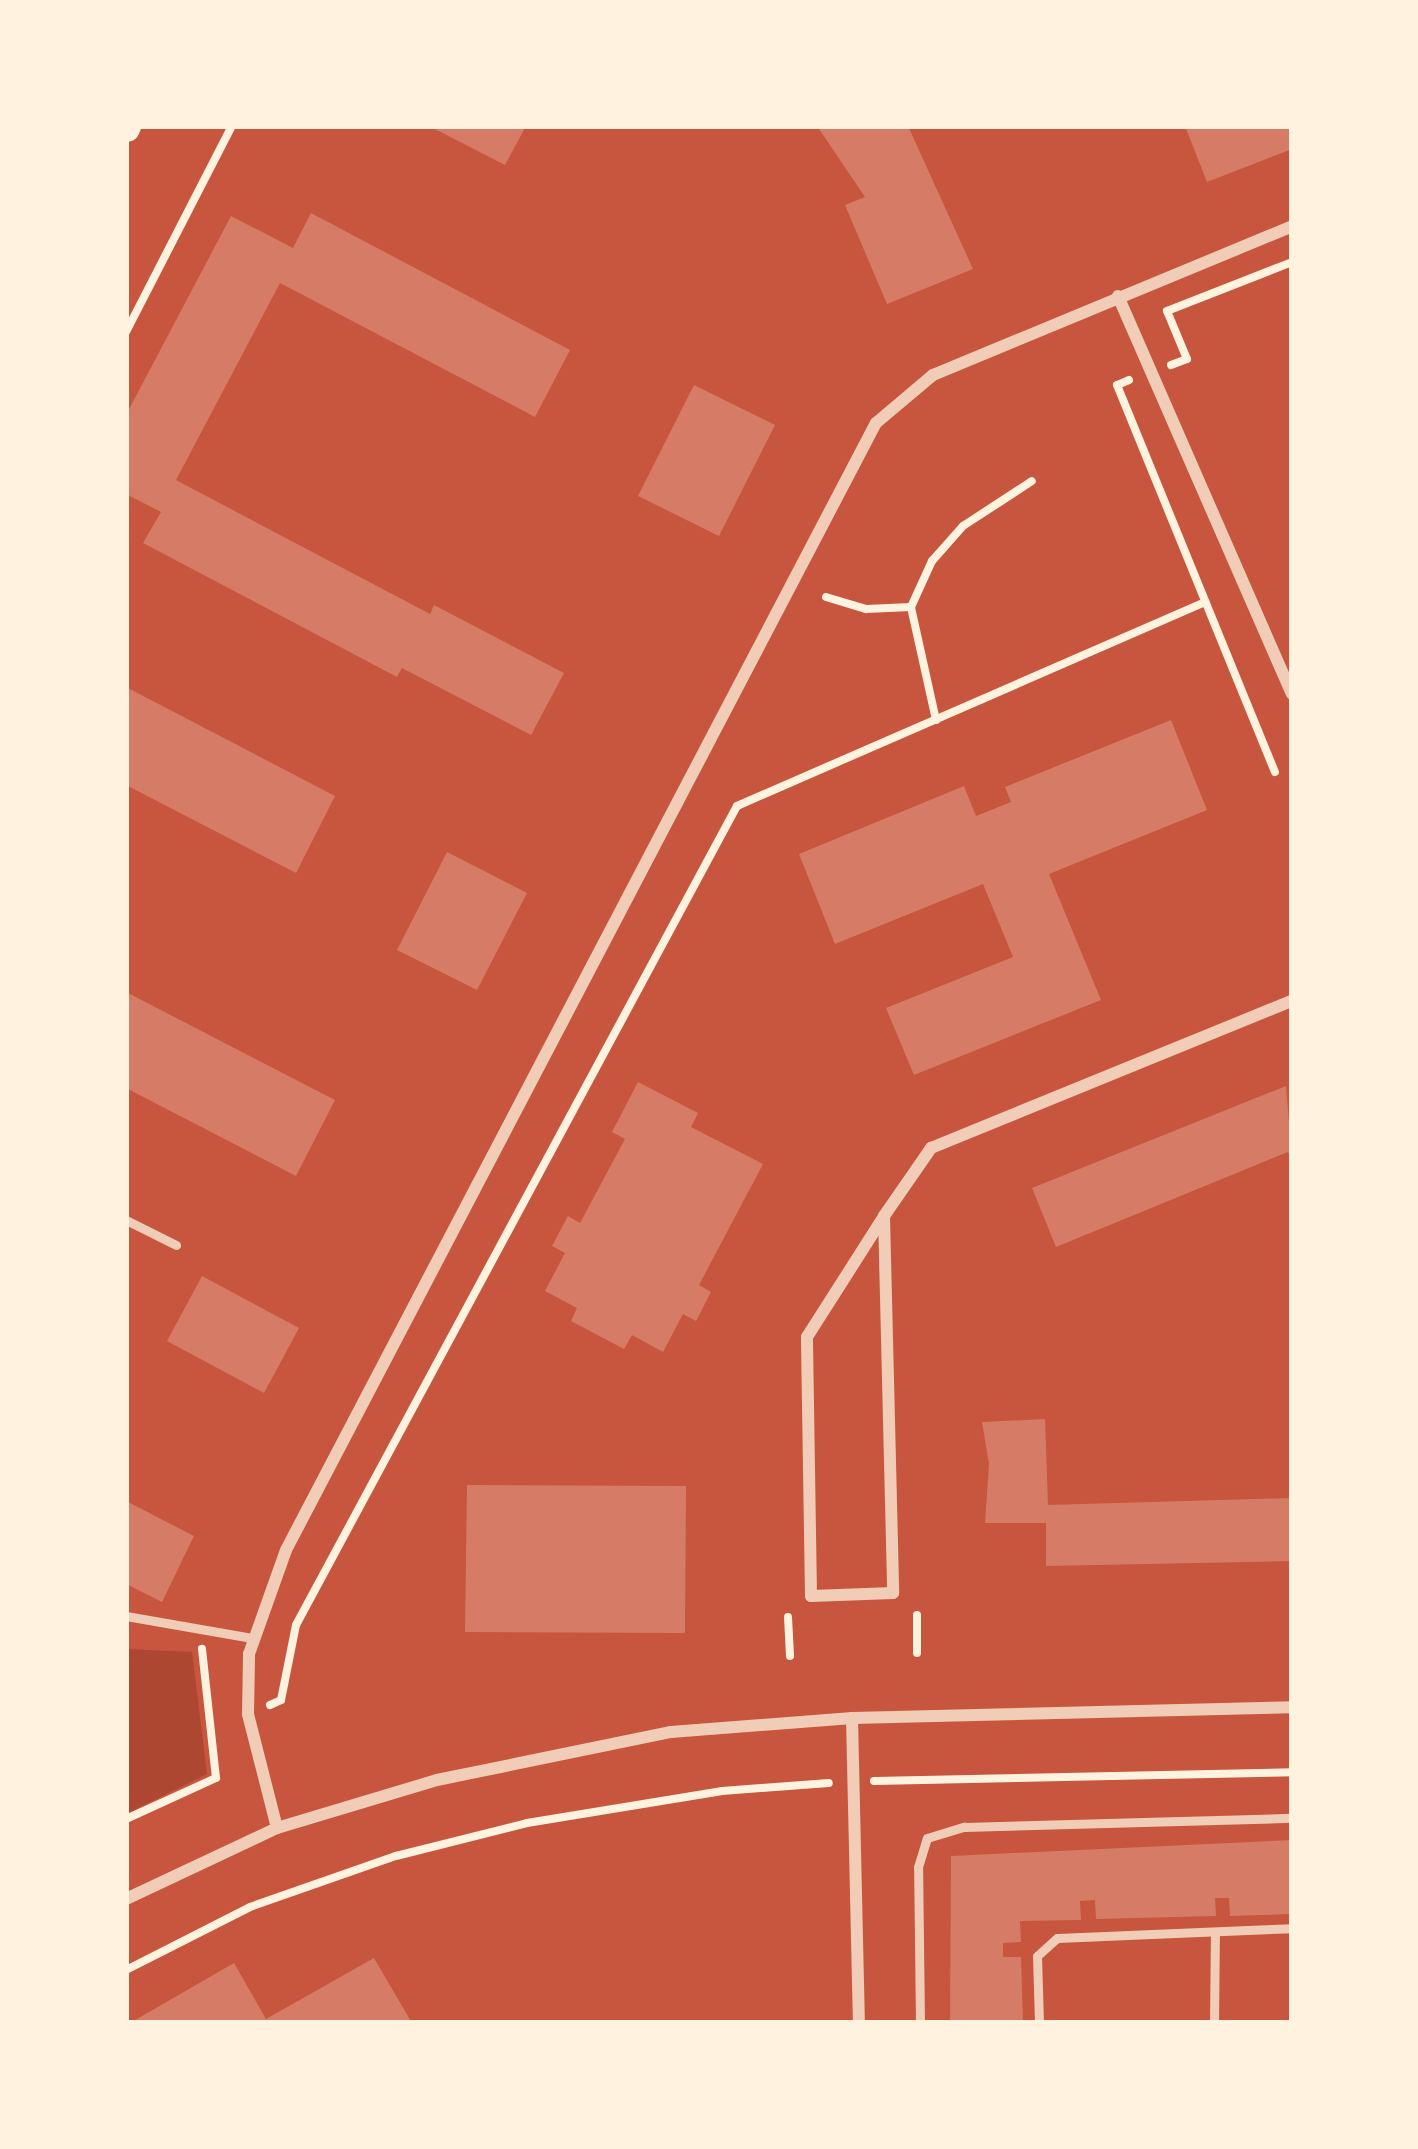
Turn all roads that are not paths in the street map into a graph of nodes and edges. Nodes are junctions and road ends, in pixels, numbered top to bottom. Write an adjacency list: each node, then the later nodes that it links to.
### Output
1 (1292, 226): 2 (street)
2 (1118, 296): 3 (street); 9 (street)
3 (1292, 694)
4 (1292, 1001): 5 (street)
5 (884, 1216): 5 (street)
6 (126, 1220): 7 (lane)
7 (176, 1245)
8 (126, 1616): 9 (lane)
9 (252, 1638): 13 (street)
10 (1292, 1707): 11 (street)
11 (852, 1718): 13 (street); 17 (street)
12 (1292, 1818): 18 (lane)
13 (277, 1828): 14 (street)
14 (126, 1899)
15 (1292, 1928): 16 (lane)
16 (1215, 1932): 19 (lane); 20 (lane)
17 (859, 2023)
18 (920, 2023)
19 (1039, 2023)
20 (1214, 2023)

